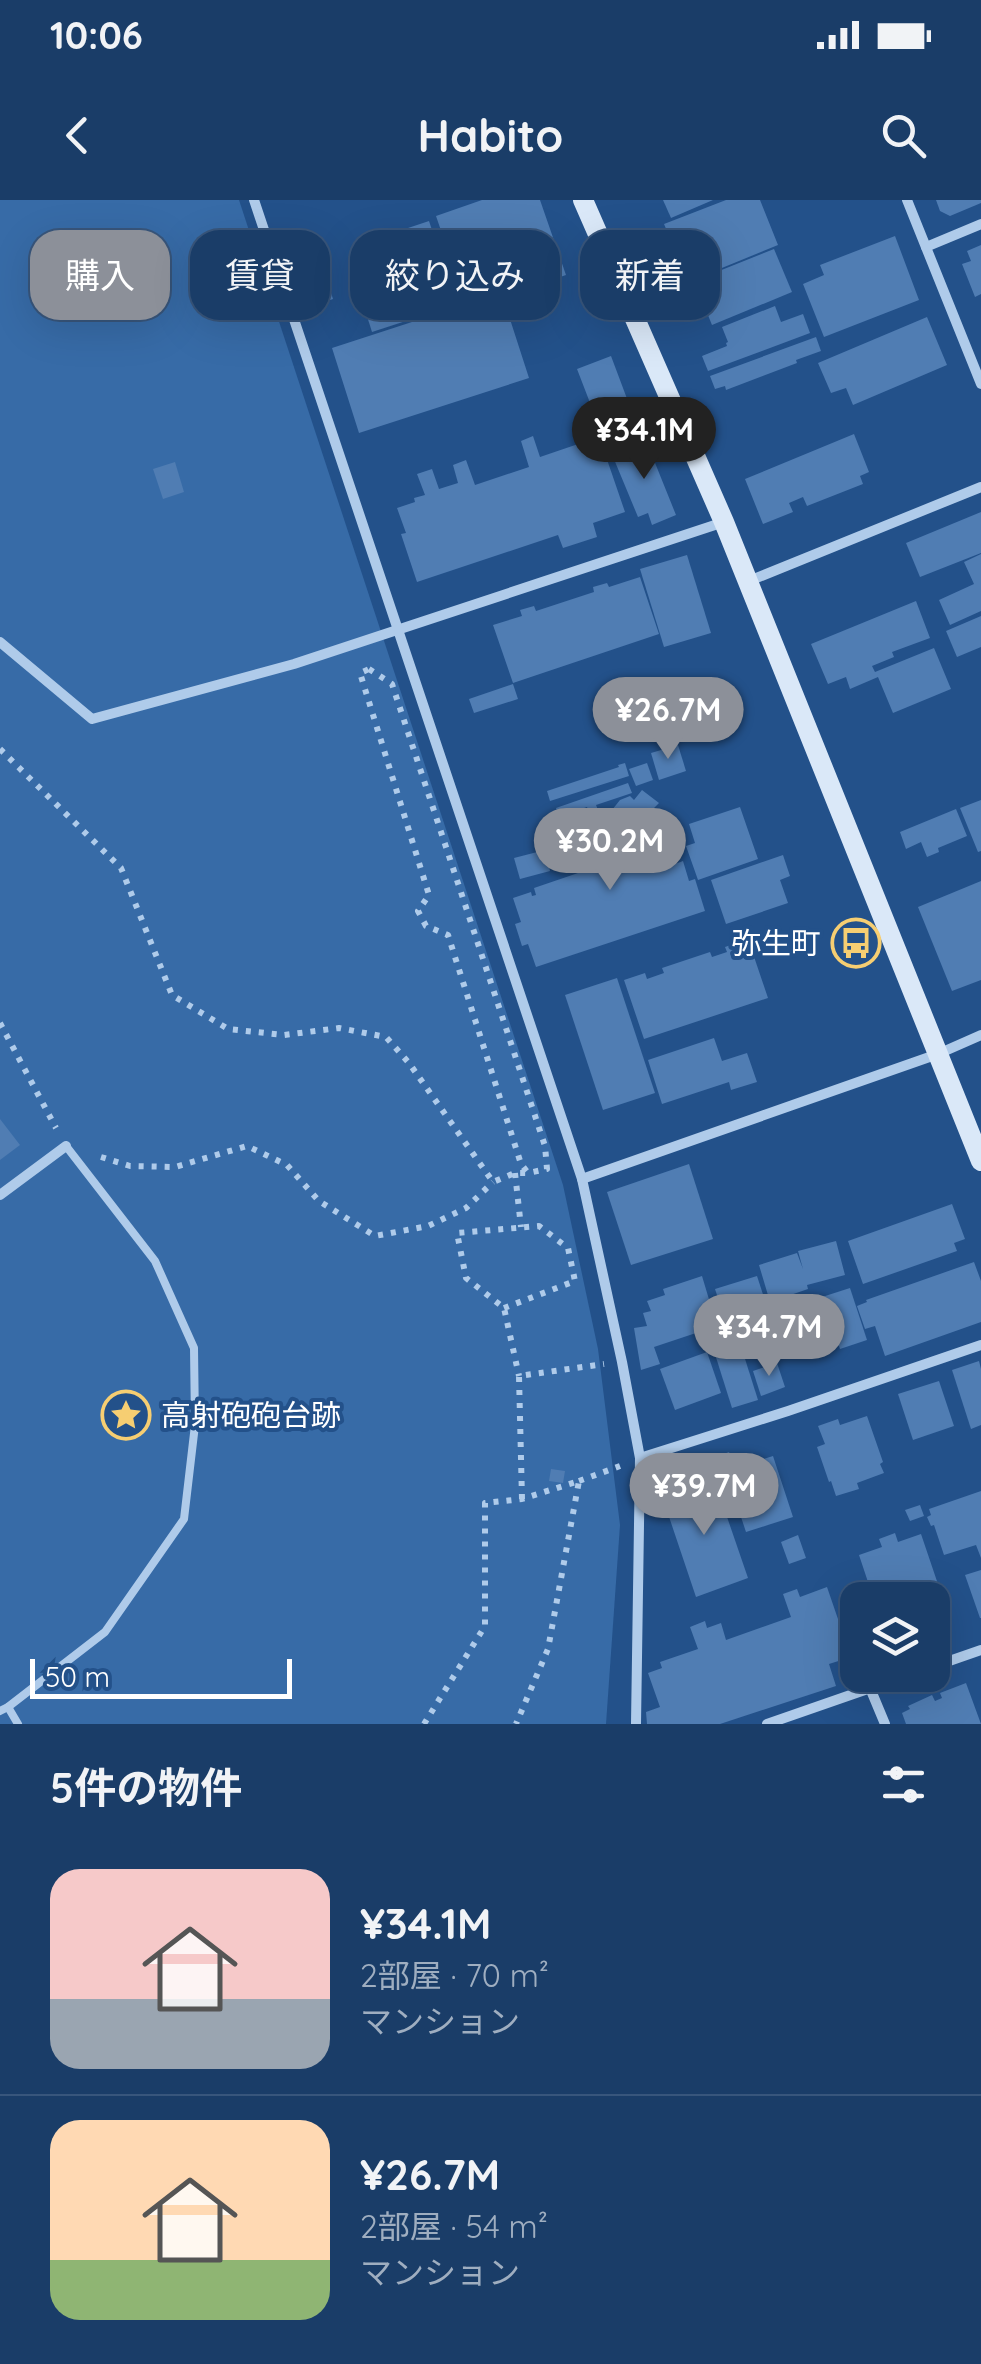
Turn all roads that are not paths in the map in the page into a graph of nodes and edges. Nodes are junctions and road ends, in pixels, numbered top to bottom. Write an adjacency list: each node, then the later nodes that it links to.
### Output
1 (254, 200): 10 (street)
2 (583, 200): 8 (street)
3 (906, 200): 5 (street)
4 (981, 224): 5 (street)
5 (926, 247): 6 (street)
6 (981, 384)
7 (981, 486): 9 (street)
8 (724, 522): 9 (street); 10 (street)
9 (748, 581): 13 (street)
10 (397, 631): 11 (street); 16 (street)
11 (0, 642)
12 (981, 1035): 13 (street)
13 (938, 1054): 15 (street); 16 (street)
14 (66, 1146): 17 (street); 24 (lane)
15 (981, 1160)
16 (582, 1179): 19 (street)
17 (0, 1195)
18 (981, 1345): 19 (street)
19 (640, 1458): 26 (street)
20 (981, 1650): 21 (street)
21 (950, 1660)
22 (859, 1692): 27 (street)
23 (872, 1692): 28 (street)
24 (4, 1709): 25 (lane)
25 (18, 1724)
26 (636, 1724)
27 (767, 1724)
28 (886, 1724)

